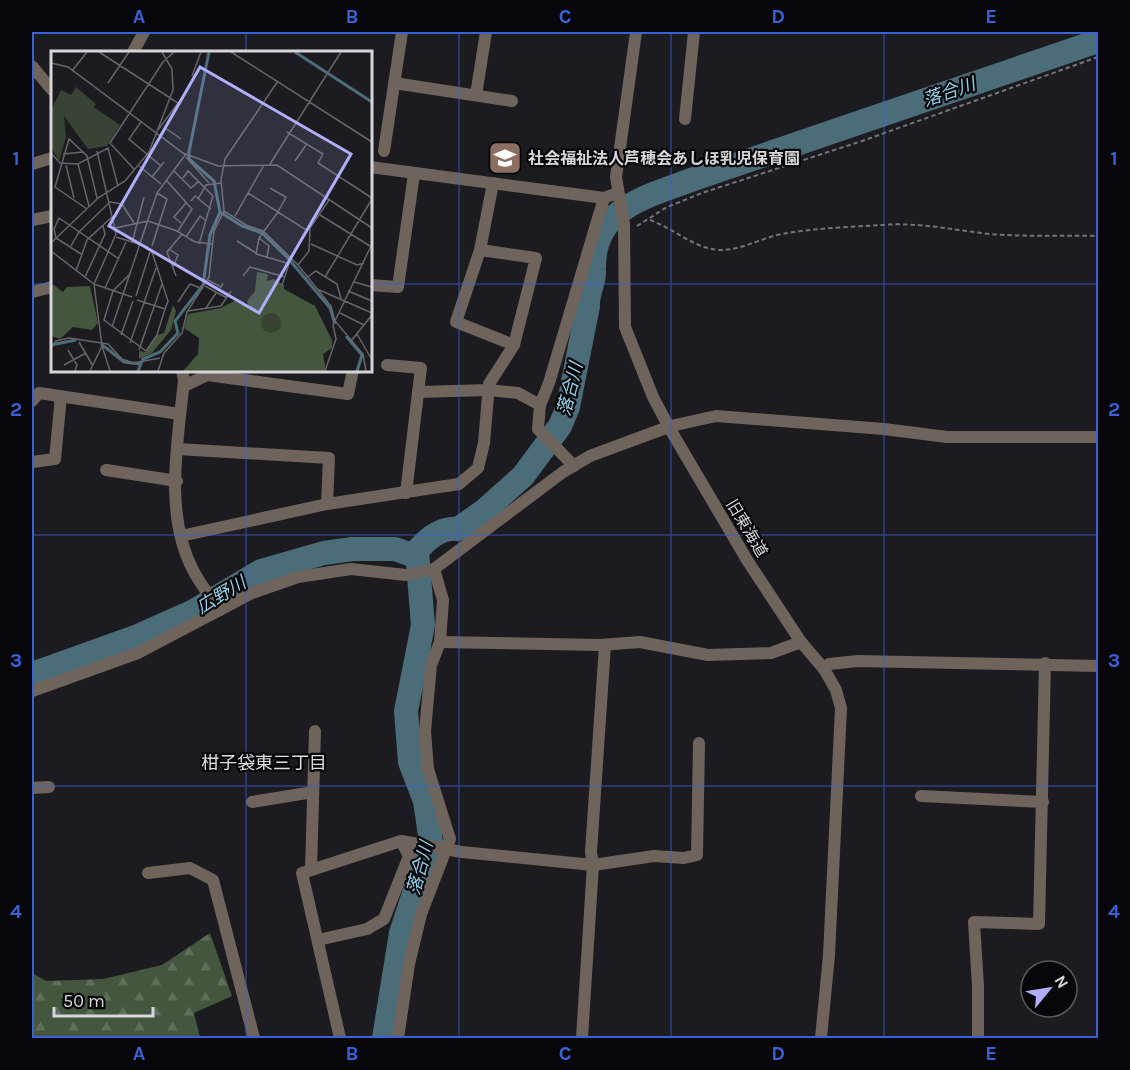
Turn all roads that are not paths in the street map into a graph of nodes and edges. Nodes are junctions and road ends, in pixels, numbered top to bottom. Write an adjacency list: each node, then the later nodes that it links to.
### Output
1 (144, 32): 6 (street)
2 (402, 32): 8 (street)
3 (486, 32): 10 (street)
4 (636, 32): 19 (street, 旧東海道)
5 (693, 32): 12 (street)
6 (134, 51)
7 (32, 66): 9 (street)
8 (394, 82): 10 (street); 13 (street)
9 (51, 89)
10 (476, 95): 11 (street)
11 (512, 101)
12 (685, 119)
13 (384, 151)
14 (51, 158): 15 (street)
15 (32, 164)
16 (372, 167): 17 (street)
17 (414, 174): 18 (street); 24 (street)
18 (493, 183): 20 (street); 23 (street)
19 (618, 197): 20 (street); 39 (street, 旧東海道)
20 (604, 198): 37 (street)
21 (51, 216): 22 (street)
22 (32, 220)
23 (480, 250): 27 (street); 27 (street)
24 (372, 285)
25 (51, 287): 26 (street)
26 (32, 292)
27 (514, 345): 33 (street)
28 (387, 365): 34 (street)
29 (182, 372): 32 (street)
30 (353, 372): 31 (street)
31 (237, 375): 32 (street)
32 (183, 386): 38 (street)
33 (489, 390): 34 (street); 37 (street); 46 (street)
34 (418, 392): 46 (street)
35 (61, 396): 36 (street); 38 (street); 42 (street)
36 (32, 401)
37 (540, 405): 43 (street)
38 (180, 414): 41 (street)
39 (670, 426): 40 (street); 43 (street); 52 (street, 旧東海道)
40 (1098, 437)
41 (178, 449): 45 (street); 47 (street)
42 (32, 462)
43 (574, 466): 49 (street)
44 (106, 470): 45 (street)
45 (177, 481): 48 (street)
46 (406, 493): 47 (street)
47 (327, 504): 48 (street)
48 (181, 536): 50 (street)
49 (434, 569): 50 (street); 51 (street)
50 (220, 610): 57 (street)
51 (440, 642): 53 (street); 67 (street)
52 (801, 642): 53 (street); 56 (street, 旧東海道)
53 (605, 645): 68 (street)
54 (1045, 663): 55 (street); 56 (street); 65 (street)
55 (1098, 666)
56 (824, 669): 76 (street, 旧東海道)
57 (32, 692)
58 (315, 731): 62 (street)
59 (699, 743): 68 (street)
60 (49, 787): 61 (street)
61 (32, 788)
62 (313, 792): 64 (street); 69 (street)
63 (921, 795): 65 (street)
64 (252, 802)
65 (1043, 802): 77 (street)
66 (401, 841): 67 (street); 69 (street); 71 (street)
67 (447, 848): 68 (street); 74 (street)
68 (593, 865): 75 (street)
69 (310, 870): 71 (street)
70 (148, 873): 72 (street)
71 (318, 940): 73 (street)
72 (254, 1038)
73 (340, 1038)
74 (398, 1038)
75 (582, 1038)
76 (821, 1038)
77 (978, 1038)

